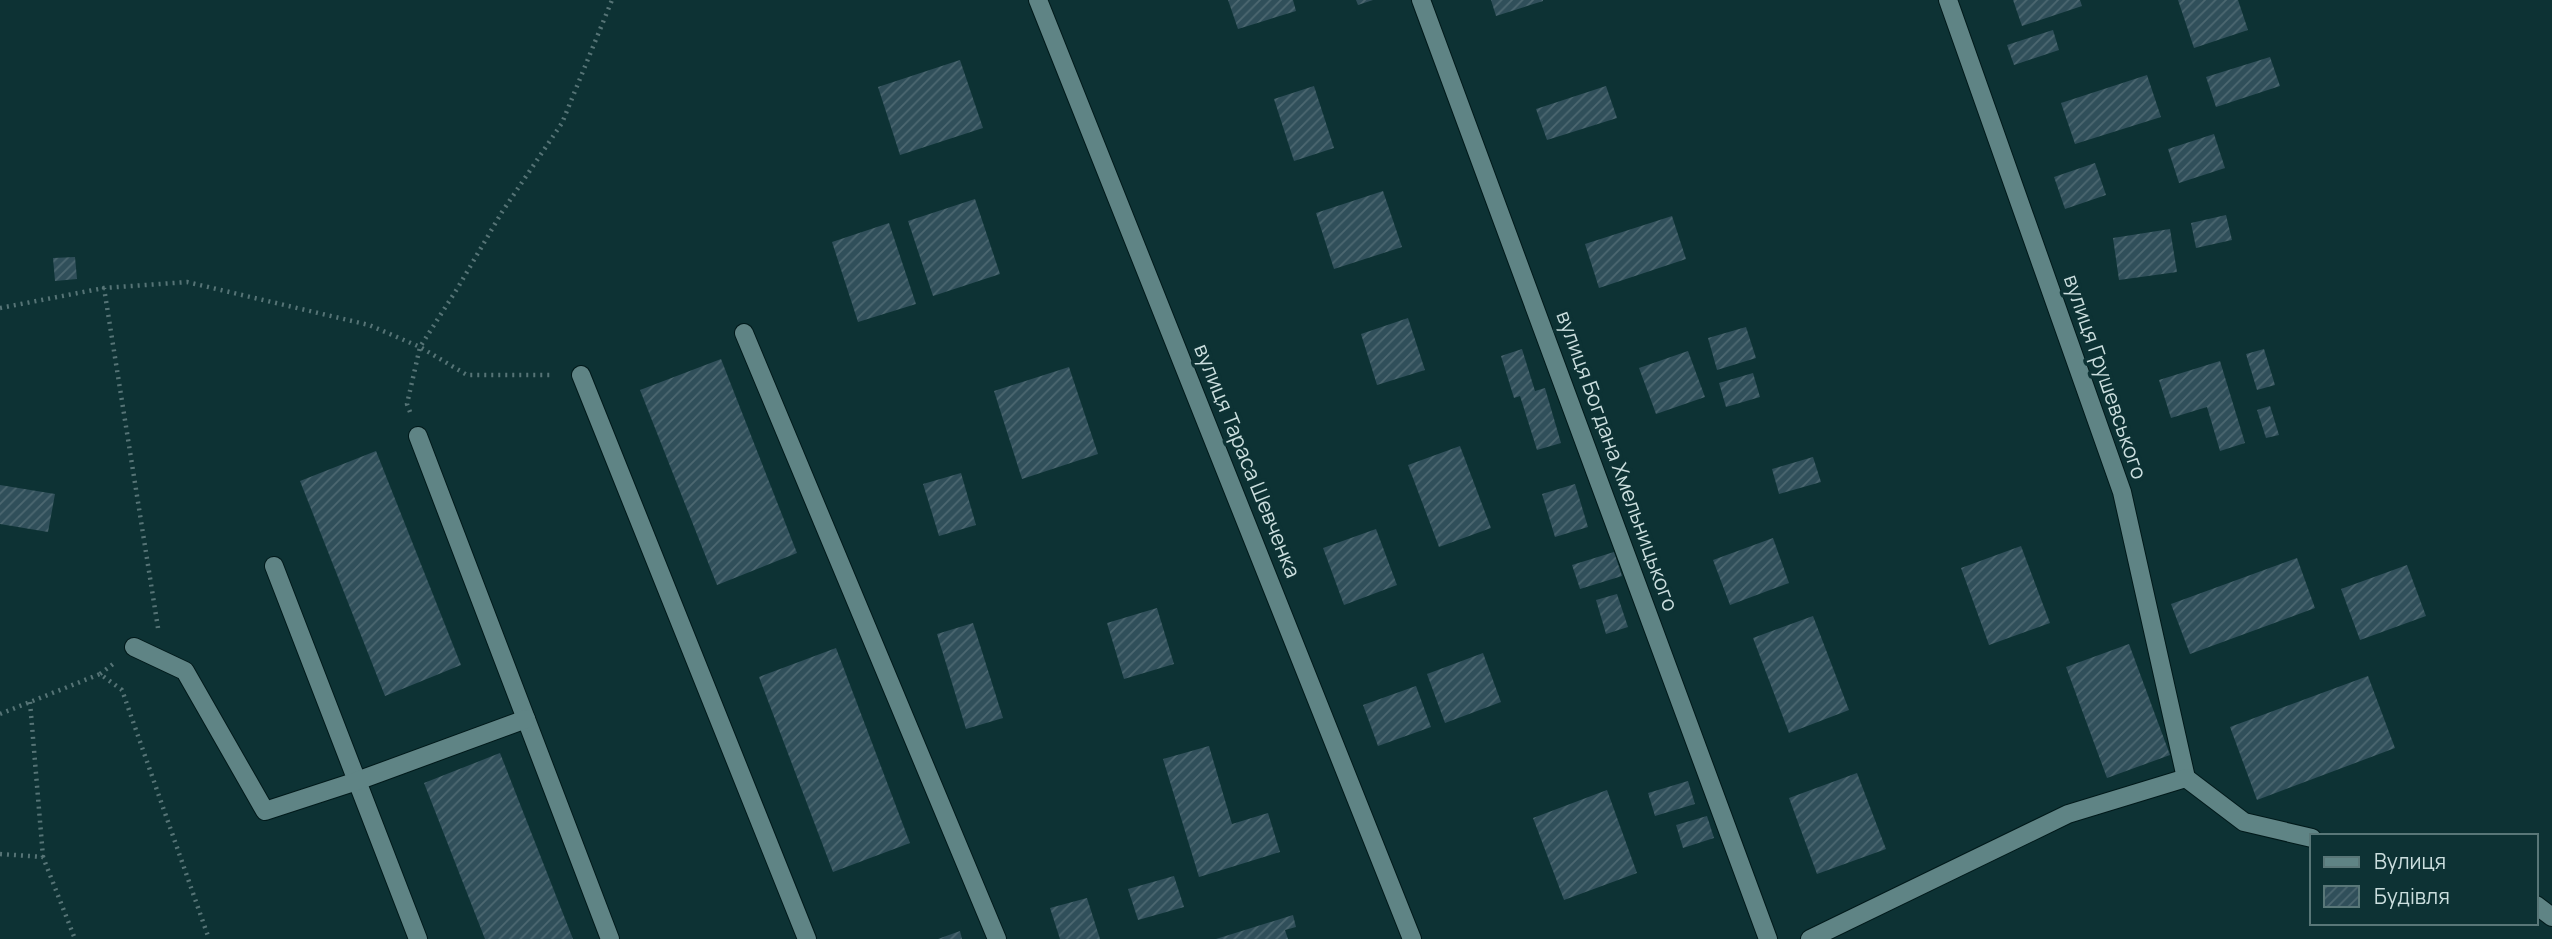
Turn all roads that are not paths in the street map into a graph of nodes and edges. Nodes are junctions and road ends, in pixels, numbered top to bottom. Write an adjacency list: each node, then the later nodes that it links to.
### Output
1 (1038, 0): 17 (street, вулиця Тараса Шевченка)
2 (1421, 0): 18 (street, вулиця Богдана Хмельницького)
3 (1948, 0): 10 (street, вулиця Грушевського)
4 (744, 333): 16 (street)
5 (581, 375): 15 (street)
6 (418, 436): 9 (street)
7 (274, 566): 11 (street)
8 (134, 647): 11 (street)
9 (526, 719): 11 (street); 14 (street)
10 (2186, 778): 12 (street); 19 (street)
11 (357, 781): 13 (street)
12 (2310, 838)
13 (418, 939)
14 (610, 939)
15 (807, 939)
16 (997, 939)
17 (1412, 939)
18 (1768, 939)
19 (1810, 939)

